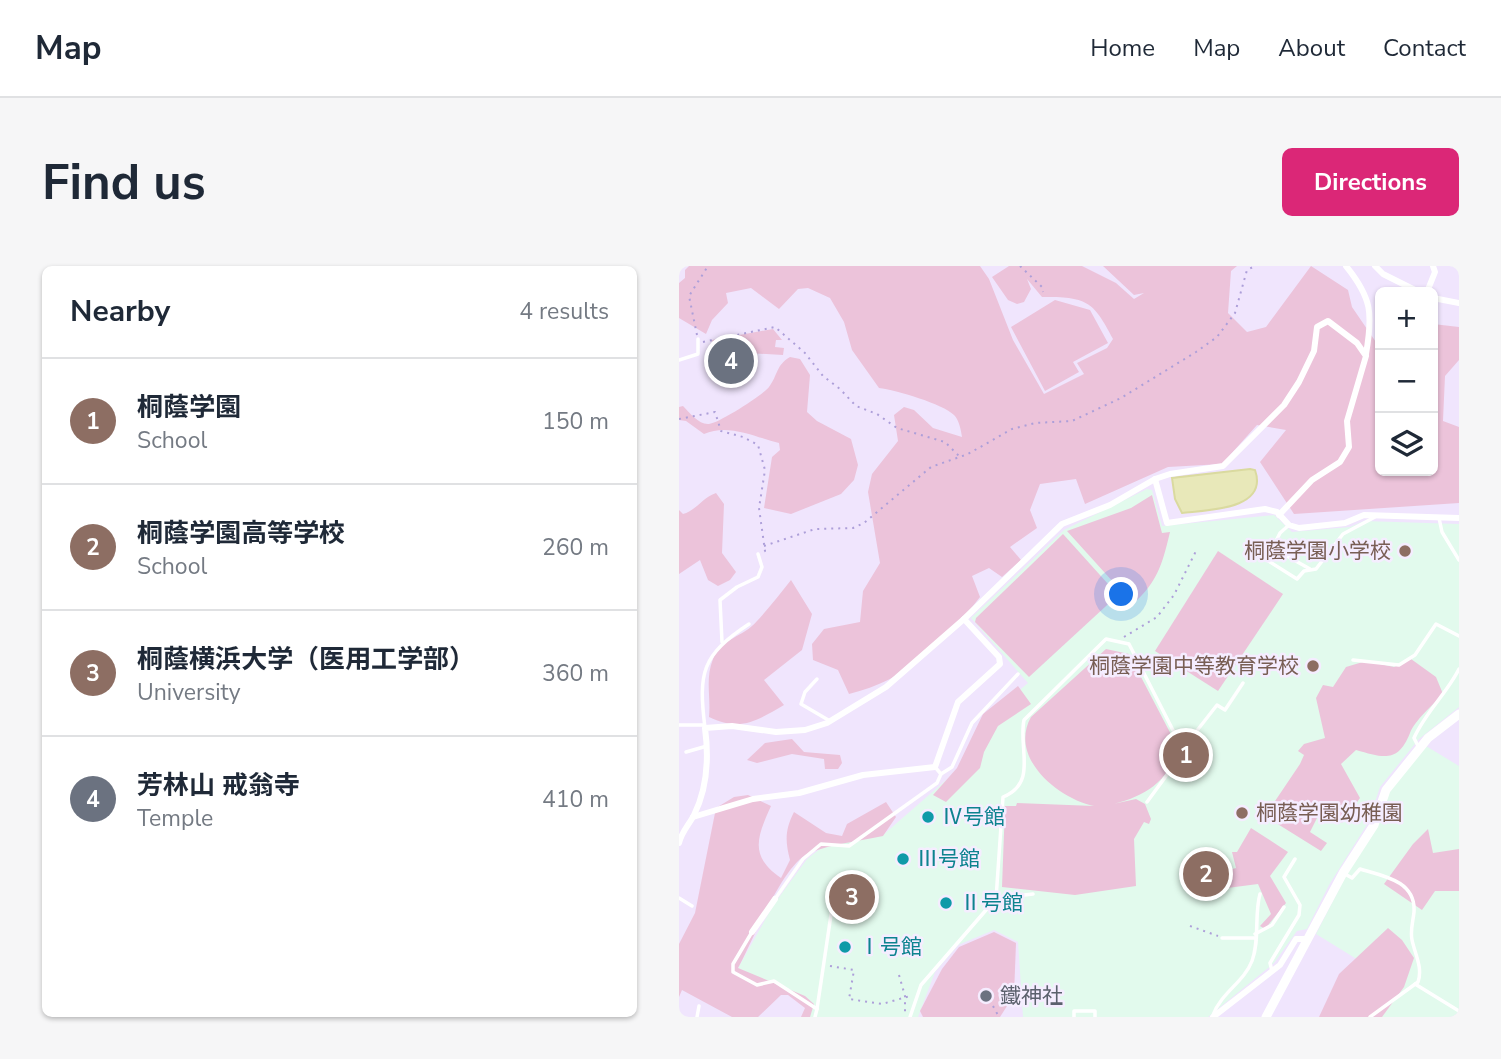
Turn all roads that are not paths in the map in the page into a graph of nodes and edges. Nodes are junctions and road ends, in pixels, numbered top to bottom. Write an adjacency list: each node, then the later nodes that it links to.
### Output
1 (1346, 266): 9 (street)
2 (1375, 266): 4 (street)
3 (1433, 266): 5 (street)
4 (1409, 287)
5 (1429, 287)
6 (1438, 299): 7 (street)
7 (1459, 303)
8 (699, 341): 10 (lane)
9 (1366, 356): 11 (street); 12 (street)
10 (679, 360)
11 (1155, 479): 12 (street); 21 (street)
12 (1279, 515): 16 (street)
13 (1378, 516): 14 (street); 16 (street); 20 (lane)
14 (1439, 517): 15 (street); 19 (lane)
15 (1459, 518)
16 (1289, 525): 17 (lane)
17 (1275, 543): 20 (lane); 20 (lane)
18 (758, 554): 24 (lane)
19 (1459, 561)
20 (1311, 570)
21 (964, 619): 31 (street); 38 (street)
22 (749, 624): 24 (lane)
23 (1458, 633): 25 (lane)
24 (722, 642): 33 (lane)
25 (1353, 660)
26 (1459, 669): 35 (lane)
27 (1018, 674): 39 (lane)
28 (817, 679): 31 (lane)
29 (1243, 683): 37 (lane)
30 (1459, 713): 35 (street)
31 (830, 721): 33 (street)
32 (679, 725): 33 (lane)
33 (705, 726): 34 (street)
34 (707, 746): 36 (lane); 41 (street)
35 (1419, 747): 44 (street)
36 (686, 752)
37 (1180, 752): 40 (lane); 49 (lane)
38 (935, 767): 39 (lane); 41 (street)
39 (940, 774): 48 (lane)
40 (1147, 802)
41 (694, 817): 42 (street)
42 (679, 844)
43 (1295, 859): 57 (lane)
44 (1343, 873): 56 (street); 58 (lane)
45 (1033, 894): 49 (lane)
46 (1260, 894): 54 (lane)
47 (679, 898): 50 (lane)
48 (775, 899): 53 (street)
49 (996, 899): 64 (lane)
50 (692, 906)
51 (1284, 907): 54 (lane)
52 (832, 908): 60 (lane)
53 (752, 932): 60 (lane)
54 (1255, 936): 55 (lane); 67 (lane)
55 (1222, 938)
56 (1309, 939): 57 (street); 68 (street)
57 (1272, 971): 67 (street)
58 (1415, 984): 61 (lane); 69 (lane)
59 (699, 1006): 62 (lane)
60 (817, 1009): 63 (lane)
61 (1459, 1011)
62 (697, 1017)
63 (815, 1017)
64 (910, 1017)
65 (1074, 1017): 66 (lane)
66 (1095, 1017)
67 (1213, 1017)
68 (1266, 1017)
69 (1370, 1017)

